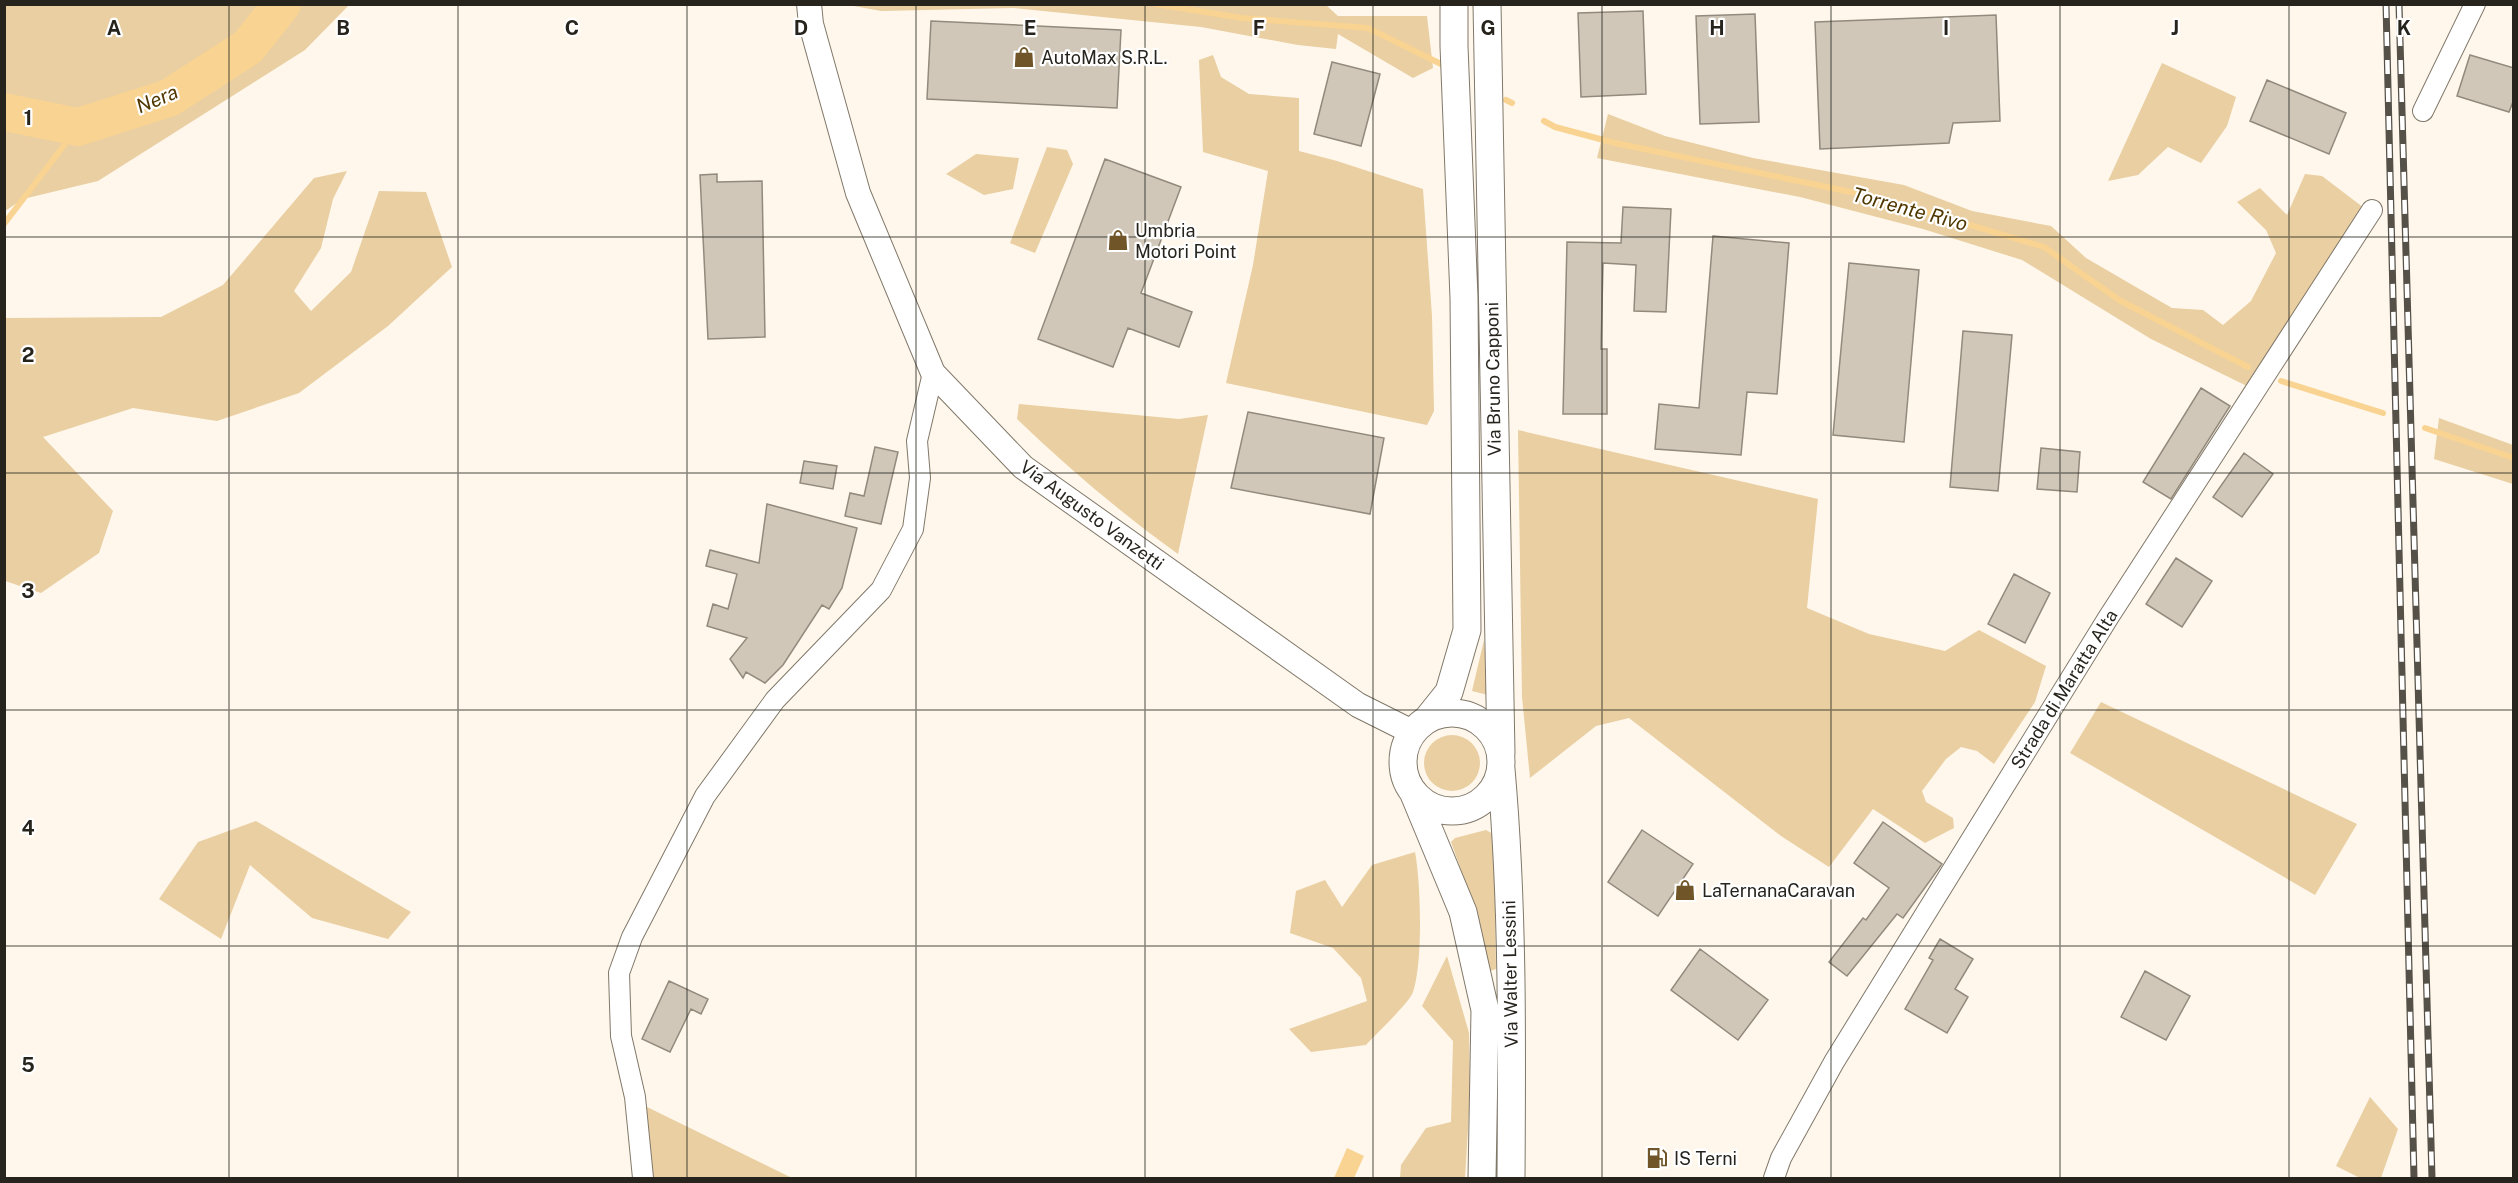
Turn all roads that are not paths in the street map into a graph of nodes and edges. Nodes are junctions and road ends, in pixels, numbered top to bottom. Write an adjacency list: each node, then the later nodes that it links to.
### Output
1 (809, 4): 7 (street, Via Augusto Vanzetti)
2 (1454, 4): 8 (main road, Via Bruno Capponi)
3 (1487, 4): 9 (main road, Via Bruno Capponi)
4 (2475, 4): 5 (street)
5 (2423, 111)
6 (2372, 210): 14 (street, Strada di Maratta Alta)
7 (933, 373): 8 (street, Via Augusto Vanzetti); 11 (street)
8 (1420, 724): 9 (main road); 10 (main road)
9 (1501, 761): 10 (main road); 13 (main road, Via Walter Lessini)
10 (1414, 794): 12 (main road, Via Walter Lessini)
11 (643, 1179)
12 (1482, 1179)
13 (1511, 1179)
14 (1774, 1179)

